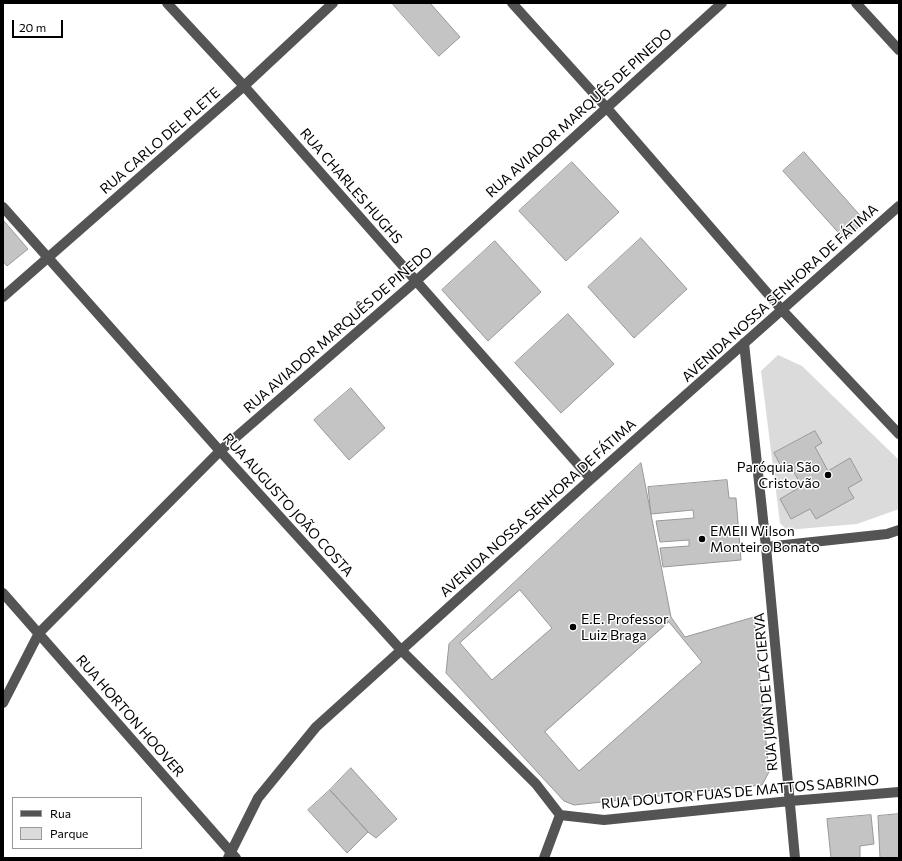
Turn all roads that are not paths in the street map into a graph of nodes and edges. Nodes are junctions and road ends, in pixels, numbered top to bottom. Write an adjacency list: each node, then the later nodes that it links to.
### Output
1 (167, 3): 7 (street, RUA CHARLES HUGHS)
2 (333, 3): 7 (street, RUA CARLO DEL PLETE)
3 (512, 3): 8 (street)
4 (722, 3): 8 (street, RUA AVIADOR MARQUÊS DE PINEDO)
5 (856, 3): 6 (street)
6 (899, 50)
7 (244, 86): 11 (street, RUA CARLO DEL PLETE); 12 (street, RUA CHARLES HUGHS)
8 (606, 107): 12 (street, RUA AVIADOR MARQUÊS DE PINEDO); 14 (street)
9 (899, 206): 14 (street, AVENIDA NOSSA SENHORA DE FÁTIMA)
10 (3, 207): 11 (street, RUA AUGUSTO JOÃO COSTA)
11 (48, 257): 13 (street, RUA CARLO DEL PLETE); 17 (street, RUA AUGUSTO JOÃO COSTA)
12 (416, 281): 17 (street, RUA AVIADOR MARQUÊS DE PINEDO); 18 (street, RUA CHARLES HUGHS)
13 (3, 297)
14 (782, 310): 15 (street, AVENIDA NOSSA SENHORA DE FÁTIMA); 16 (street)
15 (744, 343): 18 (street, AVENIDA NOSSA SENHORA DE FÁTIMA); 20 (street, RUA JUAN DE LA CIERVA)
16 (899, 434)
17 (220, 451): 22 (street, RUA AVIADOR MARQUÊS DE PINEDO); 23 (street, RUA AUGUSTO JOÃO COSTA)
18 (591, 479): 23 (street, AVENIDA NOSSA SENHORA DE FÁTIMA)
19 (899, 530): 20 (street)
20 (766, 547): 26 (street, RUA JUAN DE LA CIERVA)
21 (3, 593): 22 (street, RUA HORTON HOOVER)
22 (39, 633): 24 (street, RUA AVIADOR MARQUÊS DE PINEDO); 28 (street, RUA HORTON HOOVER)
23 (402, 650): 27 (street, RUA AUGUSTO JOÃO COSTA); 28 (street, AVENIDA NOSSA SENHORA DE FÁTIMA)
24 (3, 703)
25 (899, 792): 26 (street, RUA DOUTOR FUAS DE MATTOS SABRINO)
26 (790, 801): 27 (street, RUA DOUTOR FUAS DE MATTOS SABRINO); 30 (street, RUA JUAN DE LA CIERVA)
27 (560, 815): 29 (street)
28 (231, 856)
29 (544, 858)
30 (795, 858)

